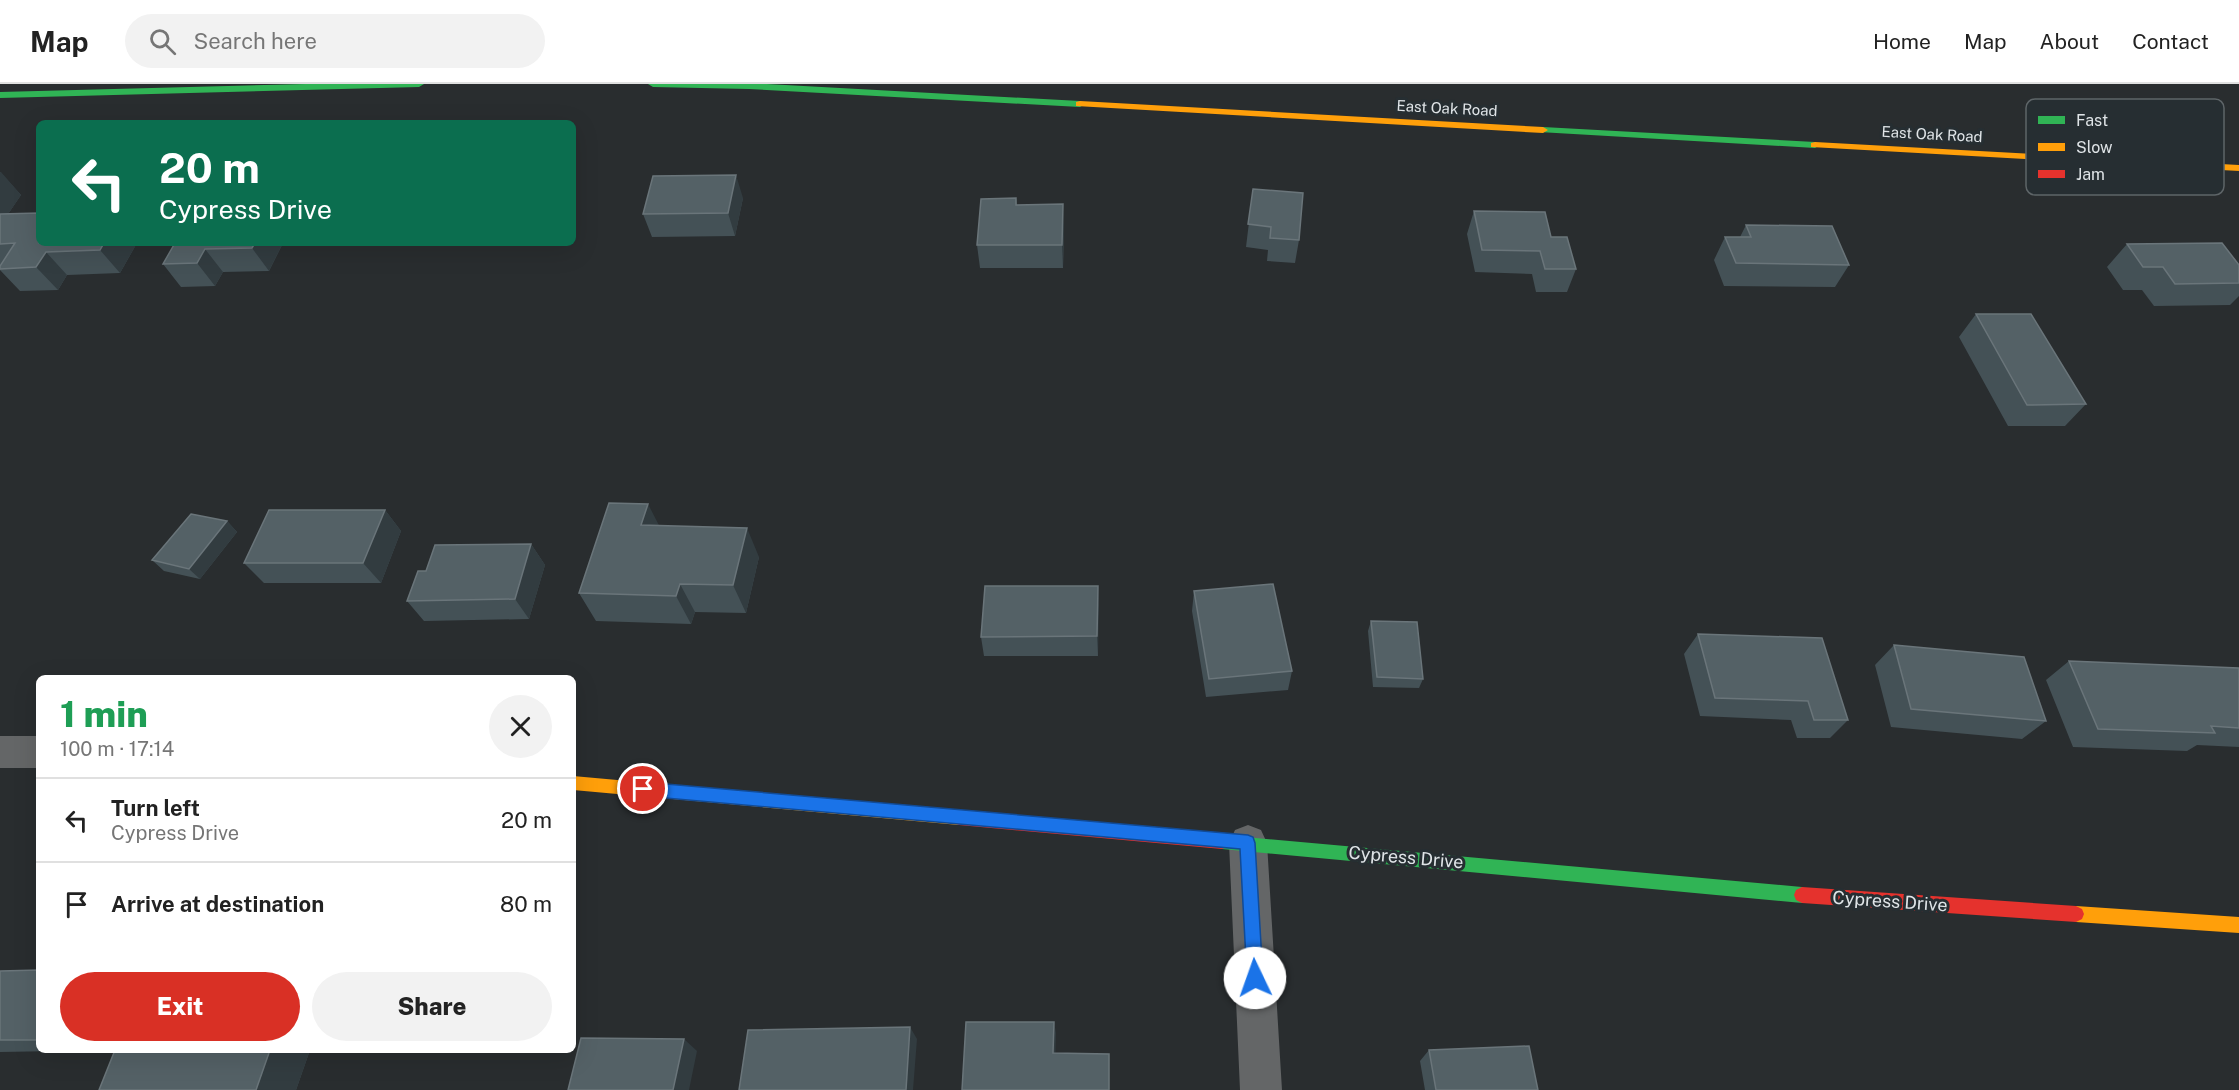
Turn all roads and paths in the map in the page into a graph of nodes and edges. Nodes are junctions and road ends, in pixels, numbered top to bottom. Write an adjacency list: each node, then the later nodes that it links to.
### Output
1 (419, 84): 3 (street)
2 (653, 84): 4 (street, East Oak Road)
3 (0, 94)
4 (2026, 156)
5 (2224, 167): 6 (street, East Oak Road)
6 (2239, 168)
7 (0, 752): 8 (street)
8 (36, 752)
9 (576, 783): 10 (street, Cypress Drive)
10 (1248, 843): 11 (street, Cypress Drive); 12 (street)
11 (2239, 925)
12 (1261, 1090)

